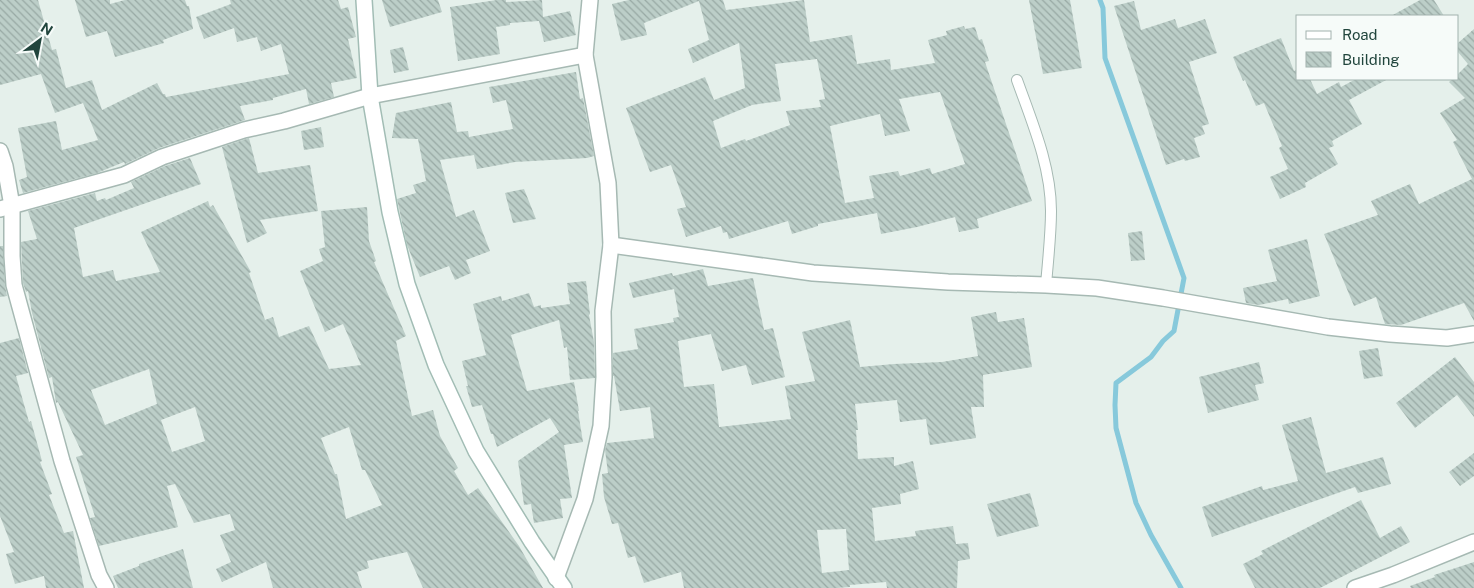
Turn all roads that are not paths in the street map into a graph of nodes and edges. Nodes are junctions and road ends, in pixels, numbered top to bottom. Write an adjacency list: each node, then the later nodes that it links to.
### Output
1 (364, 0): 5 (street)
2 (590, 0): 3 (street)
3 (585, 54): 5 (street); 8 (street)
4 (1017, 80): 9 (lane)
5 (370, 96): 7 (street); 12 (street)
6 (0, 151): 7 (street)
7 (6, 207): 13 (street)
8 (611, 245): 9 (street); 12 (street)
9 (1046, 284): 10 (street)
10 (1474, 334)
11 (1474, 542): 14 (street)
12 (560, 583)
13 (106, 588)
14 (1355, 588)

